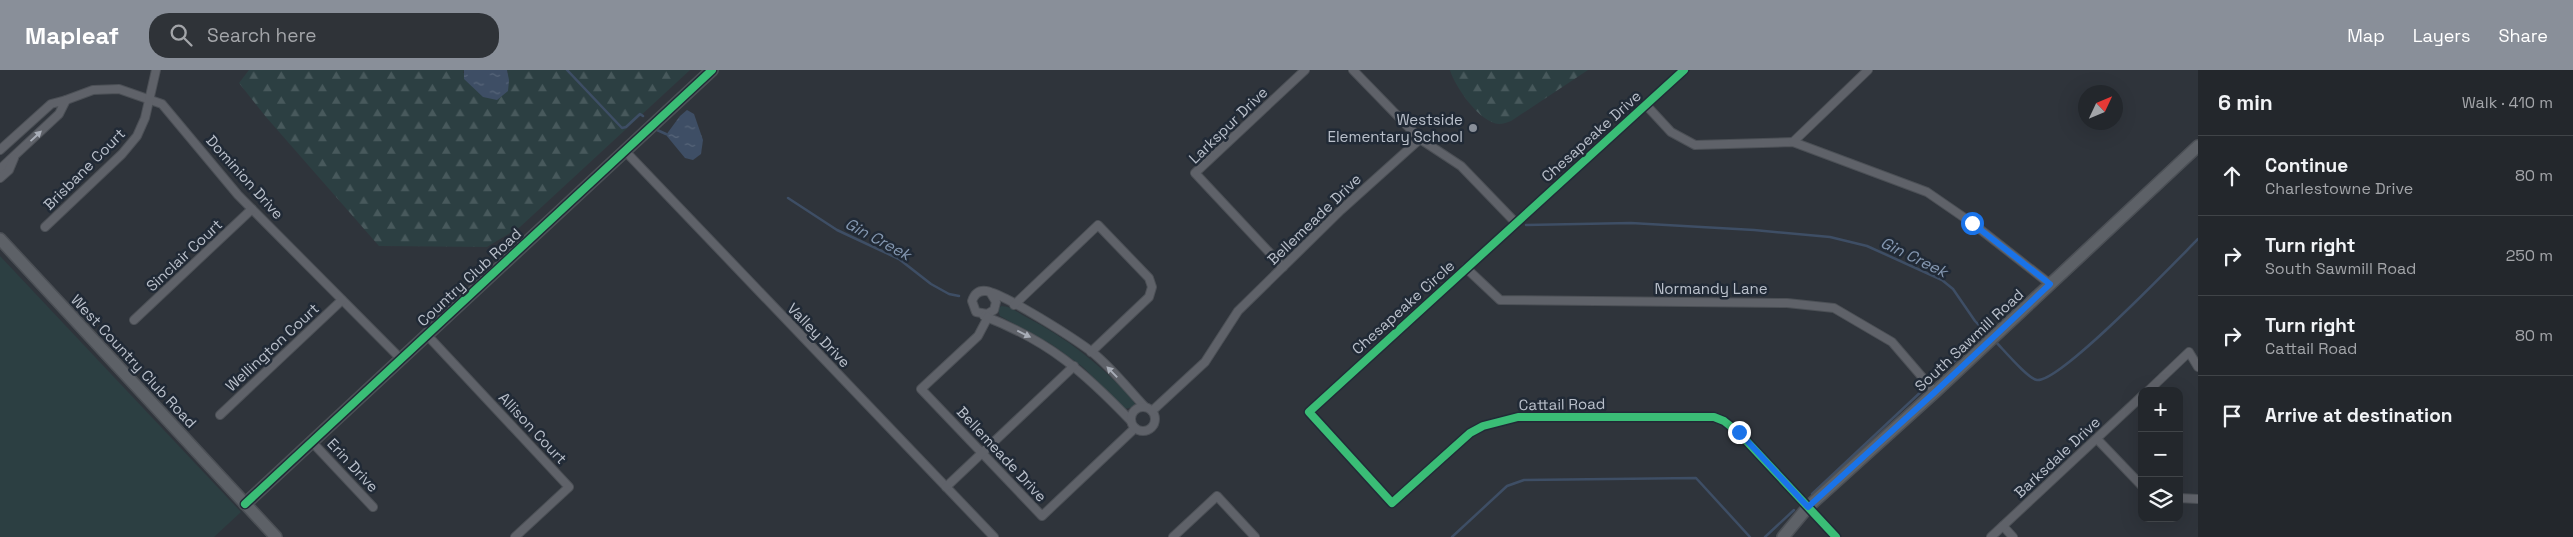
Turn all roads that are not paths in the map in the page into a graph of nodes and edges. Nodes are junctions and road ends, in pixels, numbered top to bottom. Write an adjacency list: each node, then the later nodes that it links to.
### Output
1 (156, 70): 7 (street, Brisbane Court)
2 (712, 70): 14 (street, Country Club Road)
3 (1305, 70): 22 (street, Larkspur Drive)
4 (1353, 70): 10 (street)
5 (1684, 70): 9 (street, Chesapeake Drive)
6 (1868, 70): 11 (street)
7 (148, 99): 8 (street, Dominion Drive); 18 (street, Dominion Drive); 20 (street, Brisbane Court)
8 (66, 100): 13 (street, Dominion Drive); 15 (street, one-way to 8)
9 (1646, 105): 11 (street); 19 (street, Chesapeake Drive)
10 (1420, 139): 19 (street); 22 (street, Bellemeade Drive)
11 (1793, 142): 24 (street)
12 (2198, 146): 24 (street, South Sawmill Road)
13 (0, 150)
14 (625, 151): 31 (street, Country Club Road); 47 (street, Valley Drive)
15 (16, 154): 16 (street); 17 (street)
16 (0, 169)
17 (0, 178)
18 (252, 209): 26 (street, Dominion Drive); 30 (street, Sinclair Court)
19 (1516, 223): 23 (street, Chesapeake Circle)
20 (45, 227)
21 (0, 239): 50 (street, West Country Club Road)
22 (1283, 267): 39 (street, Bellemeade Drive)
23 (1466, 268): 37 (street, Normandy Lane); 40 (street, Chesapeake Circle)
24 (2050, 284): 37 (street, South Sawmill Road)
25 (990, 292): 27 (street); 28 (street); 28 (street)
26 (342, 300): 33 (street, Dominion Drive); 41 (street, Wellington Court)
27 (1014, 304): 32 (street); 32 (street)
28 (979, 314): 29 (street)
29 (988, 317): 34 (street, one-way to 34); 45 (street, Bellemeade Drive)
30 (134, 320)
31 (427, 335): 33 (street, Country Club Road); 55 (street, Allison Court)
32 (1091, 352): 39 (street, one-way to 32)
33 (401, 359): 44 (street, Country Club Road)
34 (1074, 366): 42 (street); 45 (street)
35 (2198, 367): 36 (street)
36 (2152, 387)
37 (1935, 392): 52 (street, South Sawmill Road)
38 (2138, 400): 43 (street, Barksdale Drive)
39 (1149, 409): 42 (street); 42 (street)
40 (1309, 412): 52 (street, Cattail Road)
41 (220, 415)
42 (1133, 425): 45 (street, Bellemeade Drive)
43 (2096, 439): 46 (street); 53 (street, Barksdale Drive)
44 (312, 442): 50 (street, Country Club Road); 51 (street, Erin Drive)
45 (982, 453): 47 (street)
46 (2138, 482)
47 (946, 487): 56 (street, Valley Drive)
48 (2183, 498): 49 (street)
49 (2198, 499)
50 (245, 504): 54 (street, West Country Club Road)
51 (373, 507)
52 (1808, 507): 59 (street, South Sawmill Road); 60 (street, Cattail Road)
53 (2003, 526): 61 (street, Barksdale Drive); 62 (street)
54 (276, 537)
55 (515, 537)
56 (994, 537)
57 (1174, 537): 58 (street)
58 (1255, 537)
59 (1783, 537)
60 (1836, 537)
61 (1991, 537)
62 (2013, 537)

